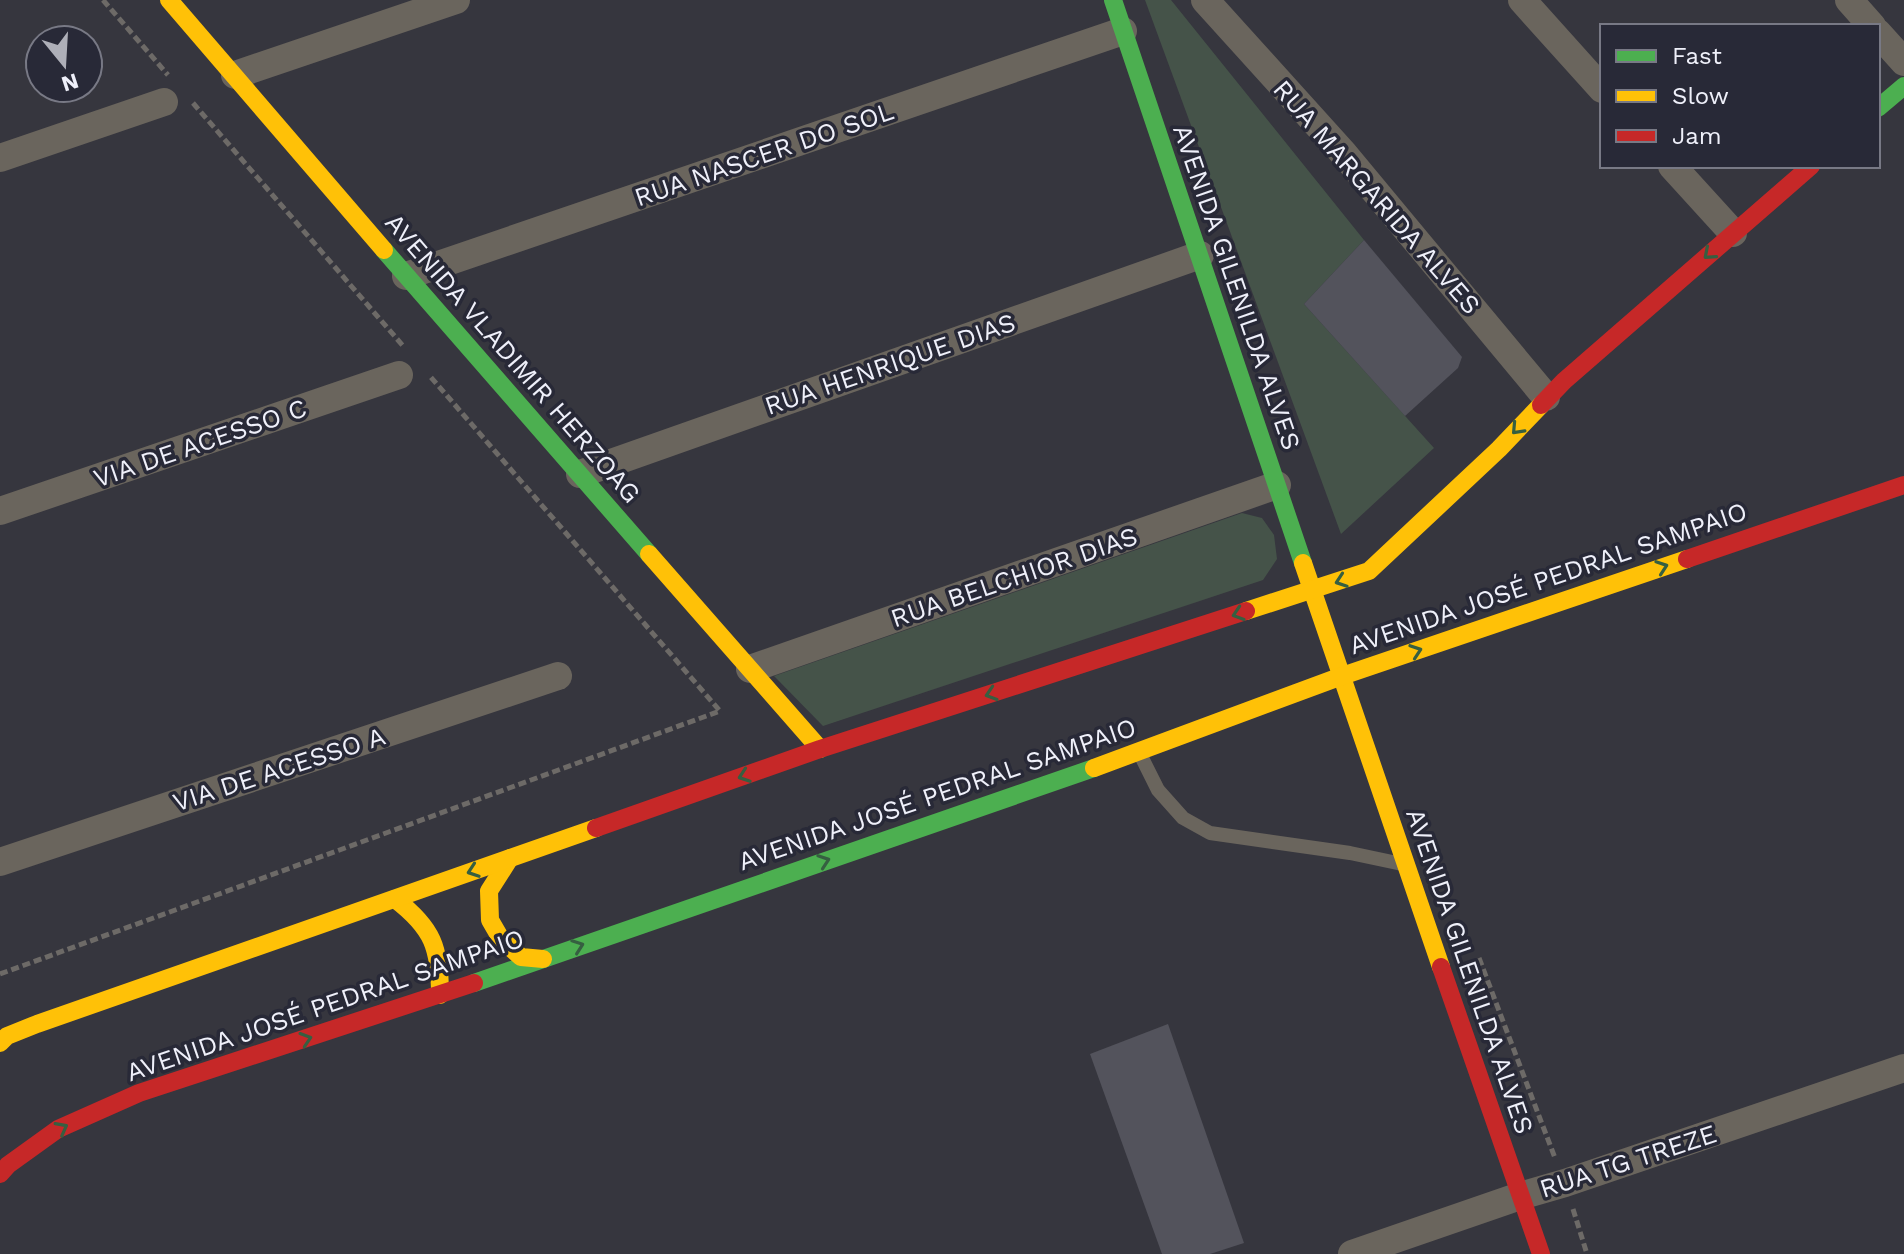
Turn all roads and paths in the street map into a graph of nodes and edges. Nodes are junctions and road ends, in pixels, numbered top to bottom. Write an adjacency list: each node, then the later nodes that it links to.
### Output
1 (103, 0): 15 (path)
2 (169, 0): 12 (main road, AVENIDA VLADIMIR HERZOAG)
3 (456, 0): 12 (street)
4 (1113, 0): 9 (main road, AVENIDA GILENILDA ALVES)
5 (1205, 0): 25 (street, RUA MARGARIDA ALVES)
6 (1522, 0): 14 (street)
7 (1849, 0): 8 (street)
8 (1870, 24)
9 (1123, 31): 21 (main road, AVENIDA GILENILDA ALVES); 22 (street, RUA NASCER DO SOL)
10 (1880, 35): 11 (street)
11 (1904, 62)
12 (235, 75): 22 (main road, AVENIDA VLADIMIR HERZOAG)
13 (1904, 86): 16 (main road)
14 (1600, 87)
15 (176, 94): 17 (street); 23 (path)
16 (1880, 106)
17 (0, 158)
18 (1674, 168): 20 (street)
19 (1809, 168): 20 (main road)
20 (1733, 233): 25 (main road, one-way to 25)
21 (1200, 255): 26 (street, RUA HENRIQUE DIAS); 27 (main road, AVENIDA GILENILDA ALVES)
22 (406, 276): 26 (main road, AVENIDA VLADIMIR HERZOAG)
23 (403, 362): 29 (street, VIA DE ACESSO C)
24 (428, 374): 41 (path)
25 (1546, 397): 30 (main road, one-way to 30)
26 (580, 474): 31 (main road, AVENIDA VLADIMIR HERZOAG)
27 (1277, 485): 30 (main road, AVENIDA GILENILDA ALVES); 31 (street, RUA BELCHIOR DIAS)
28 (1904, 485): 33 (main road, AVENIDA JOSÉ PEDRAL SAMPAIO, one-way to 28)
29 (0, 511)
30 (1313, 590): 33 (main road, AVENIDA GILENILDA ALVES); 34 (main road, one-way to 34)
31 (750, 669): 34 (main road, AVENIDA VLADIMIR HERZOAG)
32 (558, 676): 37 (street, VIA DE ACESSO A)
33 (1342, 676): 35 (main road, AVENIDA JOSÉ PEDRAL SAMPAIO); 38 (main road, AVENIDA GILENILDA ALVES)
34 (820, 749): 36 (main road, one-way to 36)
35 (1139, 752): 38 (lane); 40 (main road, AVENIDA JOSÉ PEDRAL SAMPAIO, one-way to 35)
36 (510, 858): 39 (main road, one-way to 39); 40 (main road)
37 (0, 862)
38 (1406, 865): 46 (main road, AVENIDA GILENILDA ALVES)
39 (395, 899): 42 (main road); 43 (main road)
40 (543, 959): 42 (main road, AVENIDA JOSÉ PEDRAL SAMPAIO)
41 (0, 974)
42 (440, 995): 45 (main road, AVENIDA JOSÉ PEDRAL SAMPAIO, one-way to 42)
43 (2, 1039)
44 (1904, 1068): 46 (street, RUA TG TREZE)
45 (0, 1174)
46 (1520, 1196): 47 (street, RUA TG TREZE); 48 (main road, AVENIDA GILENILDA ALVES)
47 (1352, 1254)
48 (1541, 1254)

